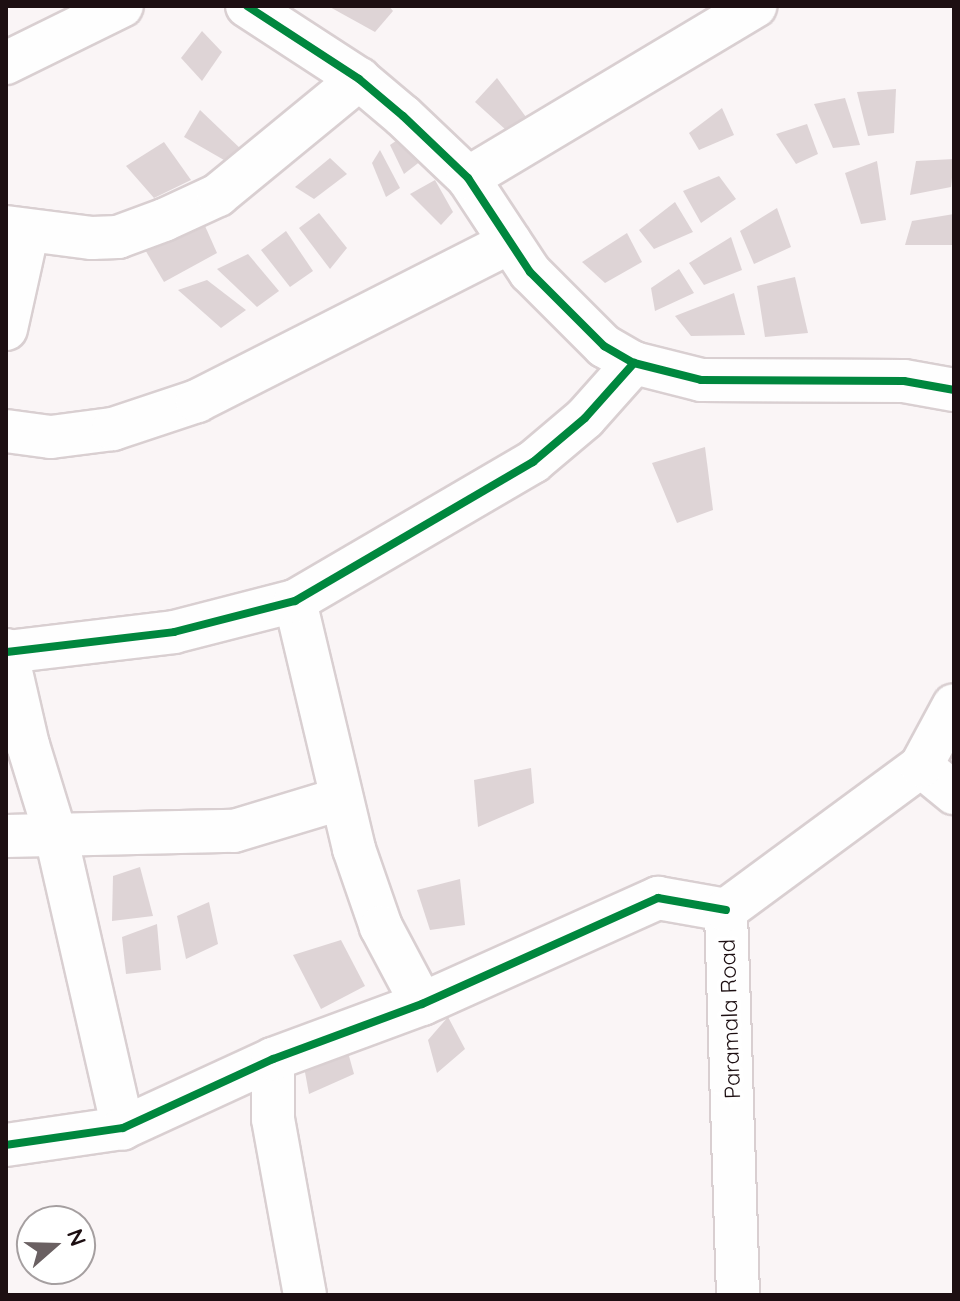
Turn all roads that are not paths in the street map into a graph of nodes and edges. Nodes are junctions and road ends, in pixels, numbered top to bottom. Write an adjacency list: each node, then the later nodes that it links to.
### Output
1 (247, 6): 5 (street)
2 (755, 6): 6 (street)
3 (103, 10): 4 (street)
4 (6, 63)
5 (359, 79): 6 (street); 7 (street)
6 (468, 178): 8 (street)
7 (17, 228): 9 (street)
8 (510, 242): 10 (street); 12 (street)
9 (6, 329)
10 (634, 363): 11 (street); 13 (street)
11 (954, 390)
12 (6, 431)
13 (295, 601): 14 (street); 19 (street)
14 (6, 651): 16 (street)
15 (954, 705): 17 (street, Paramala Road)
16 (17, 743): 21 (street)
17 (921, 766): 18 (street); 22 (street, Paramala Road)
18 (954, 793)
19 (340, 799): 21 (street); 23 (street)
20 (6, 836): 21 (street)
21 (56, 836): 25 (street)
22 (726, 910): 23 (street); 28 (street, Paramala Road)
23 (422, 1004): 24 (street)
24 (273, 1059): 25 (street); 27 (street)
25 (123, 1128): 26 (street)
26 (6, 1145)
27 (305, 1295)
28 (738, 1295)

